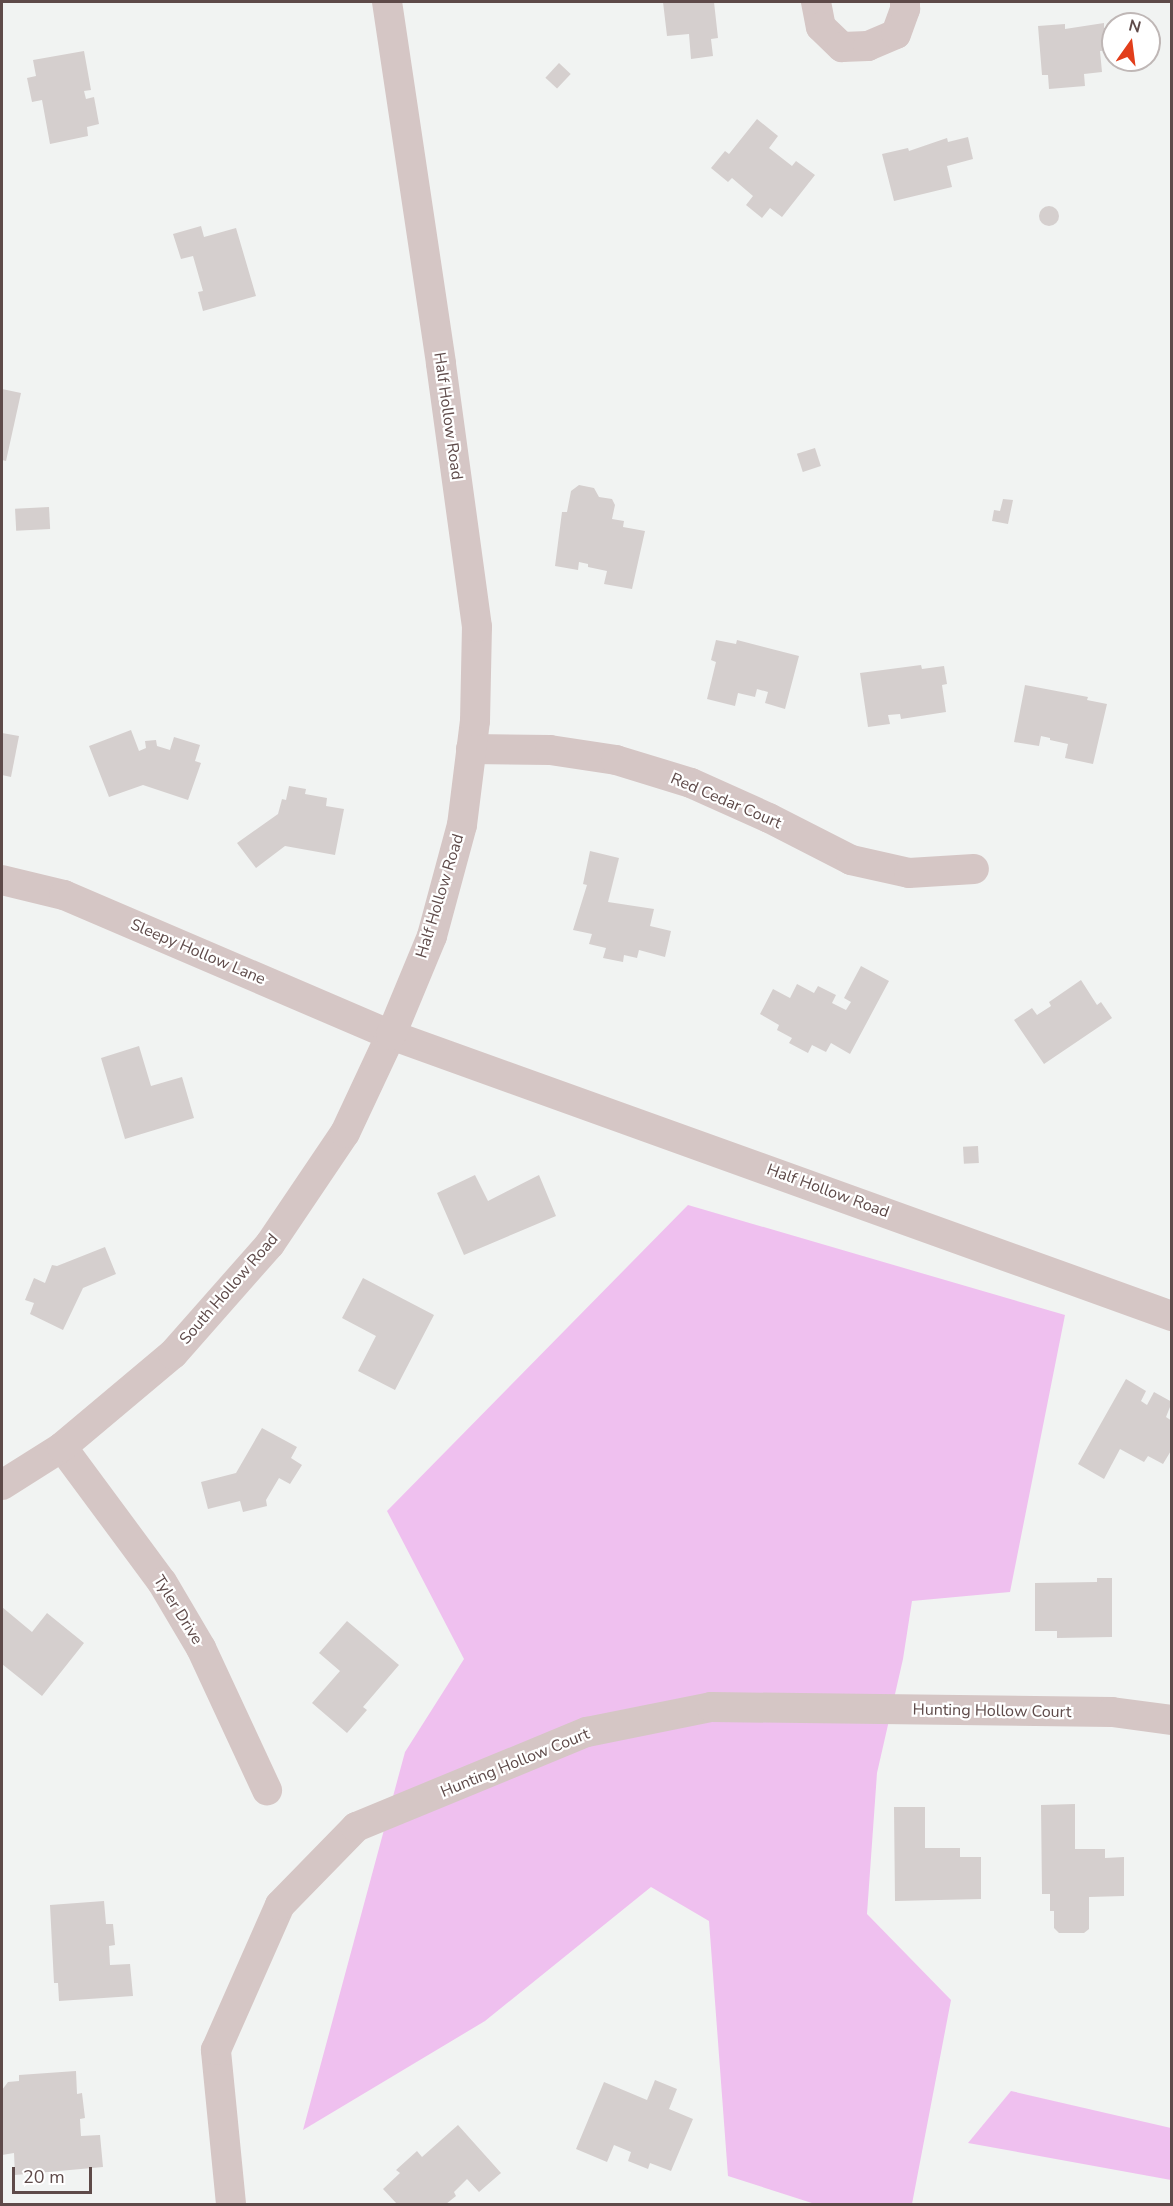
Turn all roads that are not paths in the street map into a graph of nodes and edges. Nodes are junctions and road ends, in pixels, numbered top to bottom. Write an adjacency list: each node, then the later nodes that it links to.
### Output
1 (387, 2): 4 (street, Half Hollow Road)
2 (816, 2): 3 (street)
3 (905, 2)
4 (471, 749): 5 (street, Red Cedar Court); 7 (street, Half Hollow Road)
5 (974, 869)
6 (2, 880): 7 (street, Sleepy Hollow Lane)
7 (391, 1035): 8 (street, Half Hollow Road); 9 (street, South Hollow Road)
8 (1172, 1316)
9 (62, 1447): 10 (street, South Hollow Road); 12 (street, Tyler Drive)
10 (2, 1485)
11 (1172, 1720): 13 (street, Hunting Hollow Court)
12 (267, 1790)
13 (231, 2205)

